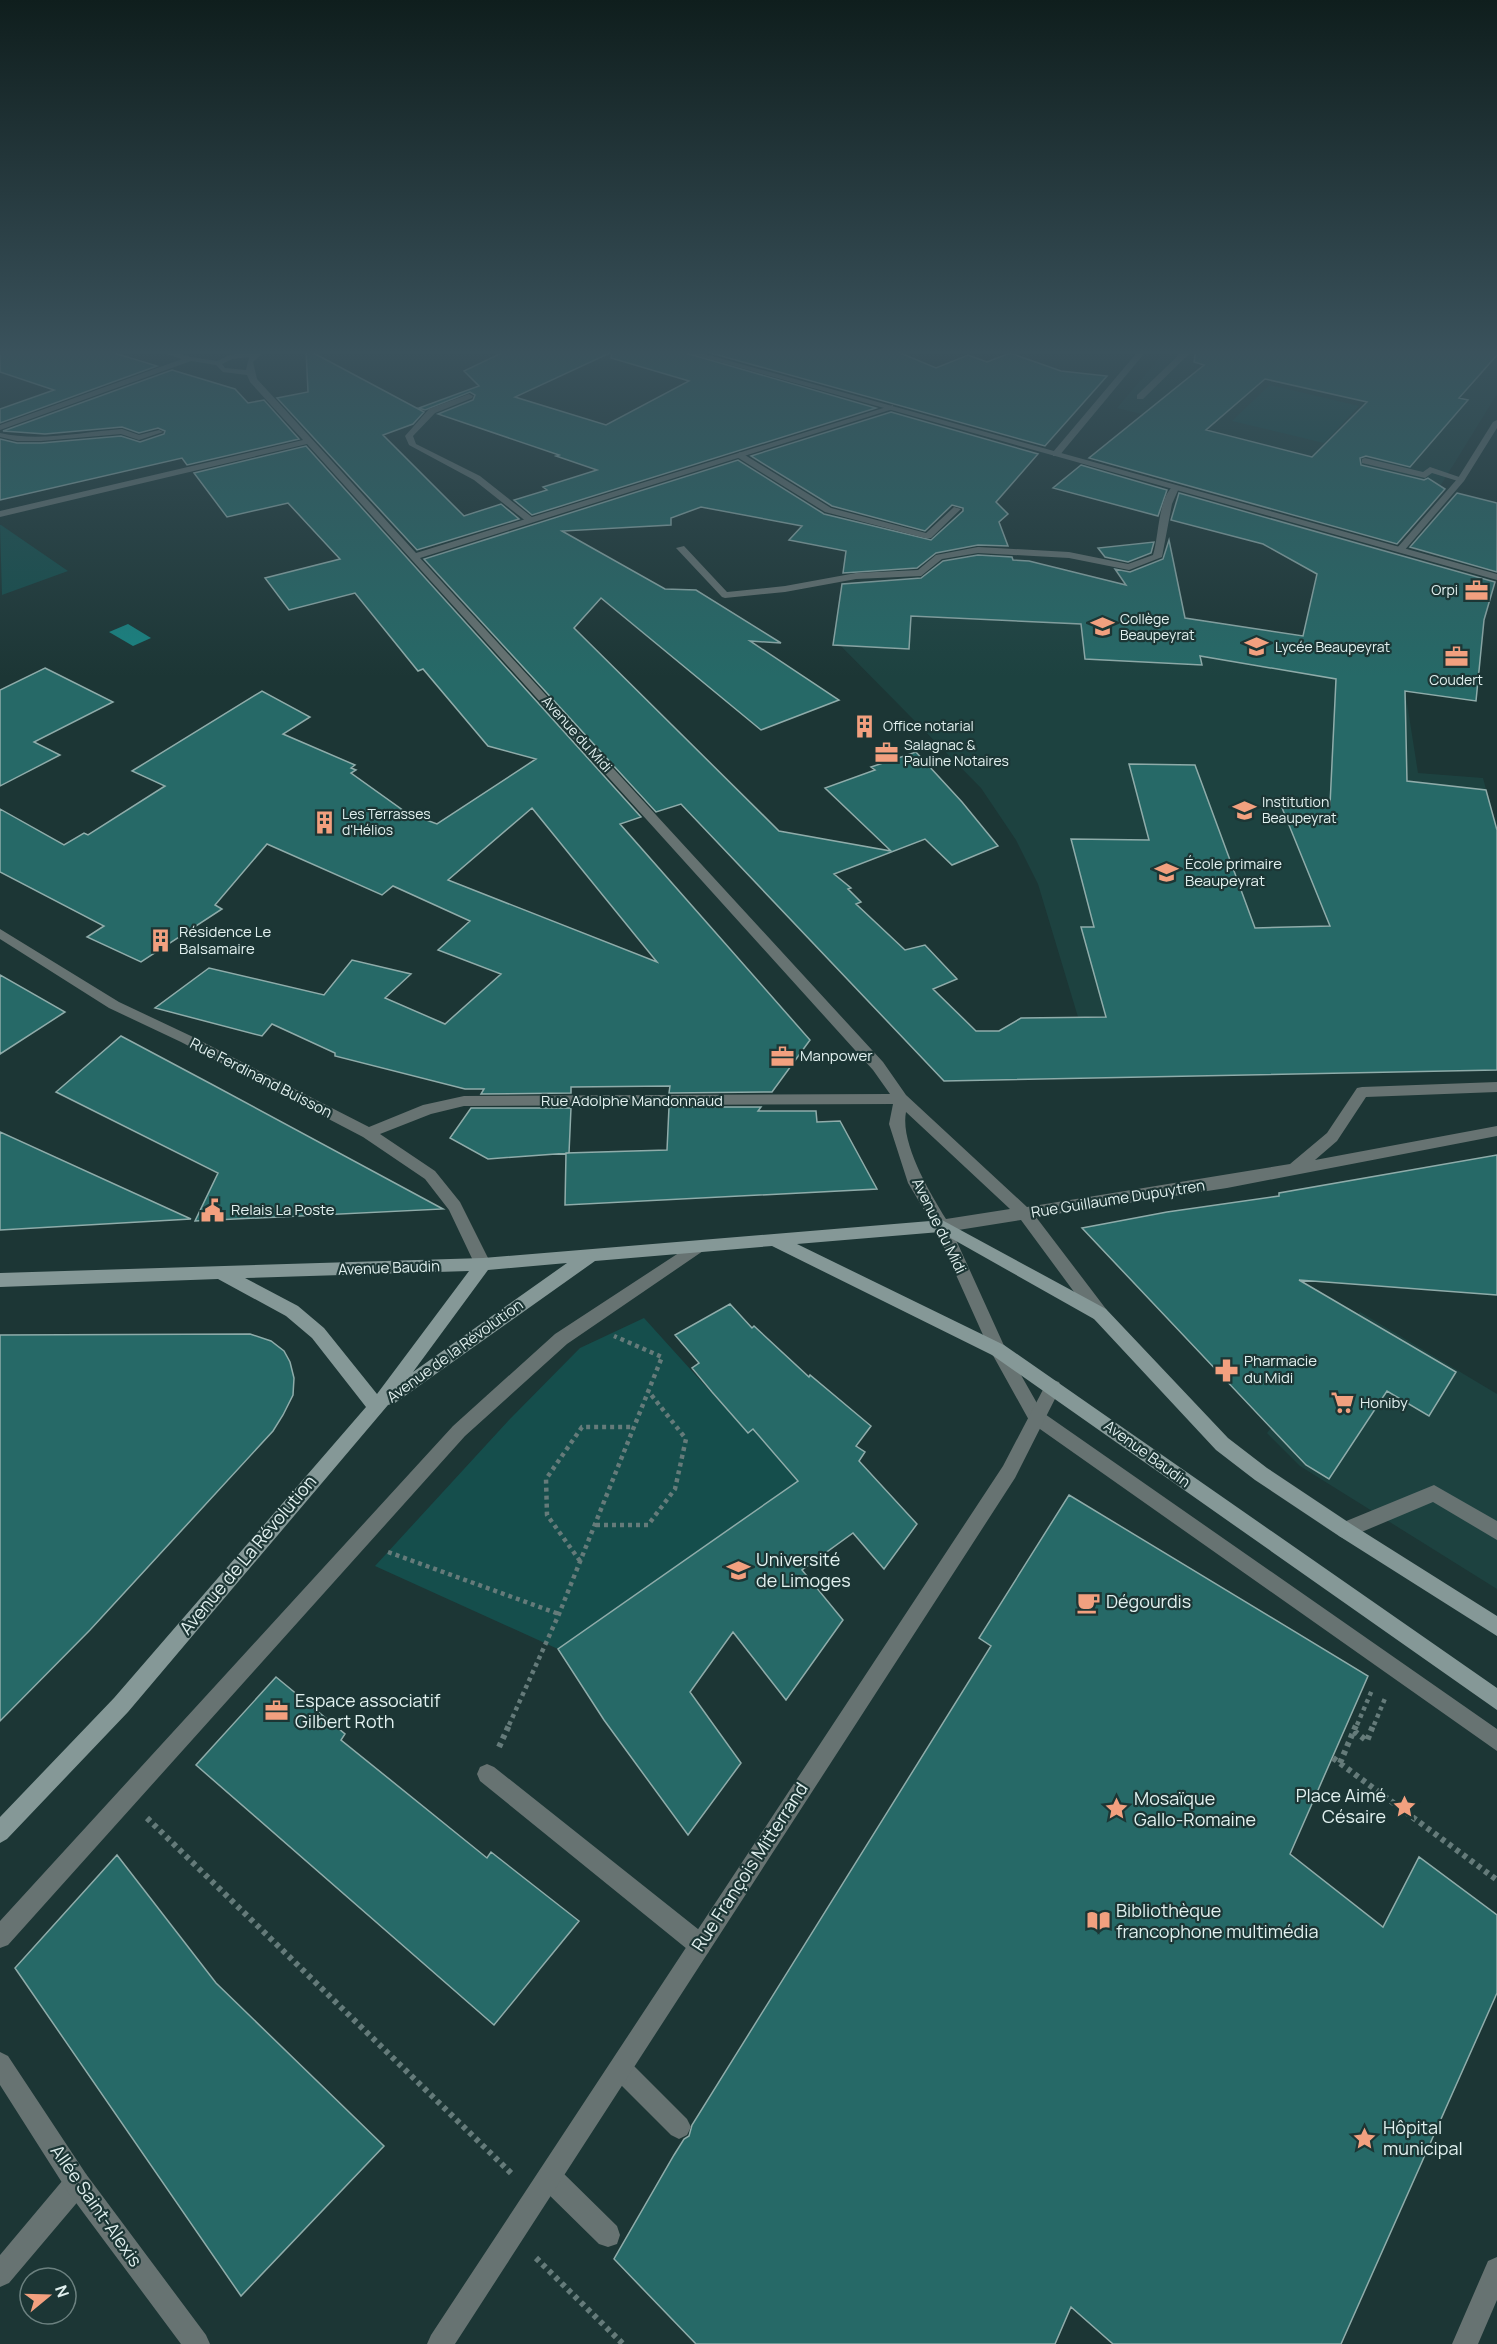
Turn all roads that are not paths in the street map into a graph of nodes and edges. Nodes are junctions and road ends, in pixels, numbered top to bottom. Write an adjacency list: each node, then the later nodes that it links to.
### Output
1 (235, 458): 12 (street)
2 (325, 458): 16 (street, Avenue du Midi)
3 (439, 458): 13 (street)
4 (729, 458): 13 (street)
5 (745, 458): 11 (street)
6 (1071, 458): 10 (street)
7 (1474, 458): 9 (street)
8 (1365, 461): 9 (street)
9 (1461, 479): 15 (street)
10 (1175, 488): 14 (street); 15 (street)
11 (957, 508)
12 (0, 514)
13 (530, 520): 16 (street)
14 (681, 548)
15 (1400, 550): 17 (street)
16 (413, 557): 20 (street, Avenue du Midi)
17 (1497, 578)
18 (0, 933): 22 (street, Rue Ferdinand Buisson)
19 (1497, 1086): 23 (street, Rue Guillaume Dupuytren)
20 (901, 1099): 22 (street, Rue Adolphe Mandonnaud); 24 (street, Avenue du Midi); 25 (street, Avenue du Midi)
21 (1497, 1131): 23 (street, Rue Guillaume Dupuytren)
22 (368, 1133): 29 (street, Rue Ferdinand Buisson)
23 (1293, 1169): 24 (street, Rue Guillaume Dupuytren)
24 (1025, 1214): 25 (street, Rue Guillaume Dupuytren); 32 (street)
25 (942, 1226): 26 (main road, Avenue Baudin); 32 (main road); 33 (street, Avenue du Midi)
26 (777, 1241): 27 (main road, Avenue Baudin); 33 (main road, Avenue Baudin)
27 (697, 1247): 28 (main road, Avenue Baudin); 44 (street)
28 (590, 1256): 29 (main road, Avenue Baudin); 35 (main road, Avenue de la Révolution)
29 (483, 1264): 30 (main road, Avenue Baudin); 35 (main road, Avenue de la Révolution)
30 (221, 1274): 31 (main road, Avenue Baudin); 35 (main road)
31 (0, 1280)
32 (1100, 1314): 37 (main road)
33 (998, 1350): 34 (main road, Avenue Baudin); 36 (street, Avenue du Midi)
34 (1053, 1387): 36 (street, Rue François Mitterrand); 40 (main road, Avenue Baudin)
35 (377, 1407): 43 (main road, Avenue de La Révolution)
36 (1036, 1417): 41 (street); 45 (street, Rue François Mitterrand)
37 (1345, 1530): 38 (street); 39 (main road)
38 (1497, 1531)
39 (1497, 1627)
40 (1497, 1700)
41 (1497, 1741)
42 (487, 1774): 45 (street)
43 (0, 1832)
44 (0, 1937)
45 (700, 1945): 47 (street, Rue François Mitterrand)
46 (0, 2064): 49 (street, Allée Saint-Alexis)
47 (621, 2069): 48 (street); 50 (street, Rue François Mitterrand)
48 (679, 2127)
49 (77, 2183): 53 (street); 54 (street, Allée Saint-Alexis)
50 (543, 2188): 51 (street); 55 (street, Rue François Mitterrand)
51 (608, 2235)
52 (1497, 2270): 56 (street)
53 (0, 2274)
54 (197, 2344)
55 (440, 2344)
56 (1465, 2344)

